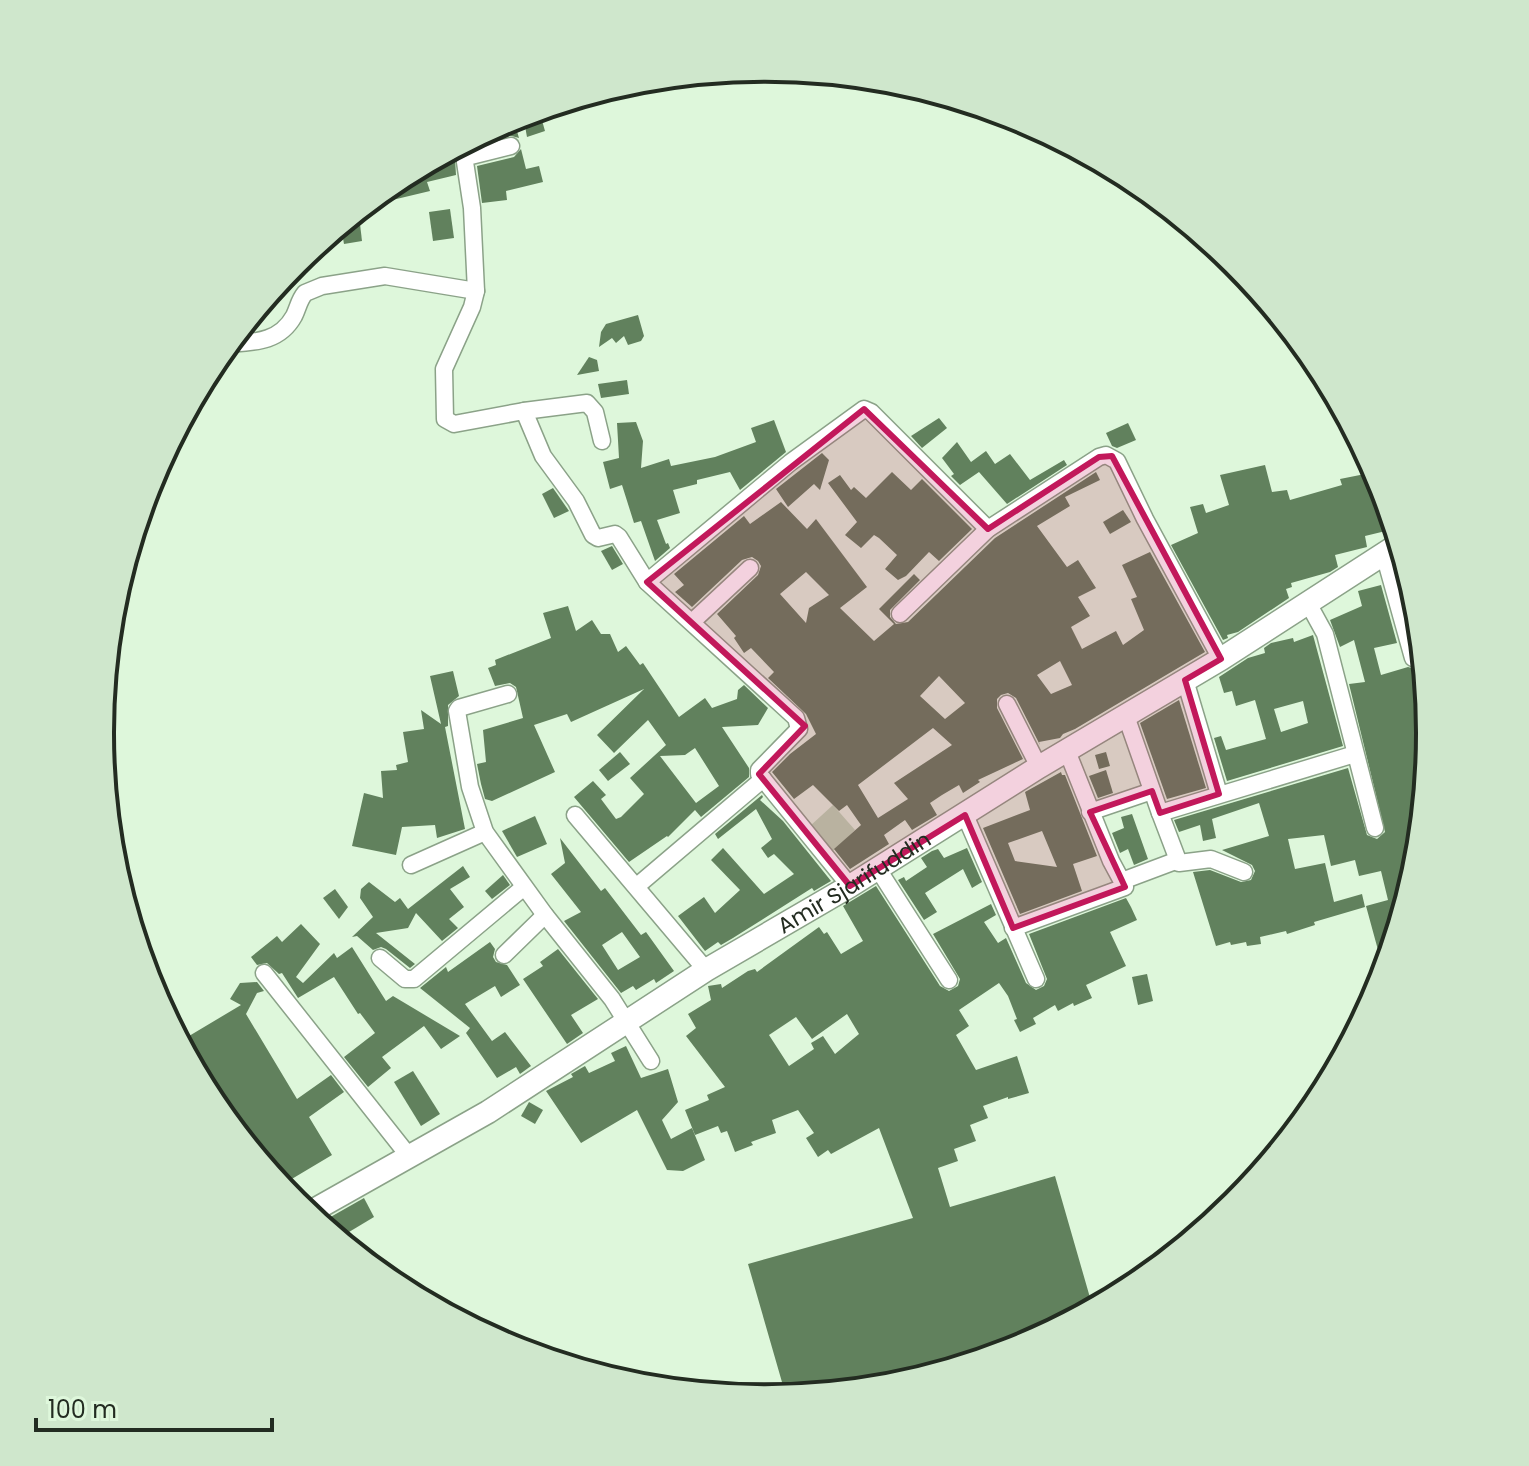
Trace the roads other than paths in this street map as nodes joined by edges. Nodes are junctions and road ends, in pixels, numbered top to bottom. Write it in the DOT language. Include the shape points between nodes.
graph roads {
  1 [pos="511,146"];
  2 [pos="476,291"];
  3 [pos="243,344"];
  4 [pos="524,411"];
  5 [pos="602,441"];
  6 [pos="988,529"];
  7 [pos="1389,550"];
  8 [pos="750,568"];
  9 [pos="647,582"];
  10 [pos="1400,594"];
  11 [pos="1308,603"];
  12 [pos="900,614"];
  13 [pos="1405,620"];
  14 [pos="692,622"];
  15 [pos="1221,659"];
  16 [pos="1185,680"];
  17 [pos="508,694"];
  18 [pos="1007,704"];
  19 [pos="1126,716"];
  20 [pos="1067,751"];
  21 [pos="1355,754"];
  22 [pos="1039,767"];
  23 [pos="763,779"];
  24 [pos="1152,791"];
  25 [pos="1219,794"];
  26 [pos="1090,812"];
  27 [pos="1160,813"];
  28 [pos="575,815"];
  29 [pos="965,815"];
  30 [pos="1375,828"];
  31 [pos="485,832"];
  32 [pos="1178,860"];
  33 [pos="411,865"];
  34 [pos="878,869"];
  35 [pos="1244,872"];
  36 [pos="1122,881"];
  37 [pos="637,886"];
  38 [pos="850,886"];
  39 [pos="524,887"];
  40 [pos="545,915"];
  41 [pos="1013,928"];
  42 [pos="504,955"];
  43 [pos="380,958"];
  44 [pos="706,970"];
  45 [pos="264,973"];
  46 [pos="1036,979"];
  47 [pos="949,980"];
  48 [pos="626,1022"];
  49 [pos="651,1061"];
  50 [pos="408,1155"];
  51 [pos="319,1207"];
  1 -- 2 [label="street" via="467,157 465,162"];
  2 -- 3 [label="street" via="385,276 322,286 305,293 293,317 266,340"];
  2 -- 4 [label="street" via="444,369 445,419 454,424"];
  4 -- 5 [label="street" via="587,403 595,412"];
  4 -- 9 [label="street" via="543,456 576,501 589,530 595,537 619,537"];
  6 -- 9 [label="street" via="864,409 791,462"];
  6 -- 12 [label="street"];
  6 -- 15 [label="street" via="1099,457 1112,456"];
  7 -- 11 [label="main road, Amir Sjarifuddin"];
  8 -- 14 [label="street"];
  9 -- 14 [label="street"];
  10 -- 13 [label="street"];
  11 -- 15 [label="main road, Amir Sjarifuddin"];
  11 -- 21 [label="street" via="1325,634"];
  14 -- 23 [label="street" via="799,722 799,729 759,770"];
  15 -- 16 [label="main road, Amir Sjarifuddin"];
  16 -- 19 [label="main road, Amir Sjarifuddin"];
  16 -- 25 [label="street"];
  17 -- 31 [label="street" via="457,711 470,787"];
  18 -- 22 [label="street"];
  19 -- 20 [label="main road, Amir Sjarifuddin"];
  19 -- 24 [label="street"];
  20 -- 22 [label="main road, Amir Sjarifuddin"];
  20 -- 26 [label="street"];
  21 -- 25 [label="street"];
  21 -- 30 [label="street"];
  22 -- 29 [label="main road, Amir Sjarifuddin"];
  23 -- 37 [label="street"];
  23 -- 38 [label="street"];
  24 -- 26 [label="street"];
  24 -- 27 [label="street"];
  25 -- 27 [label="street"];
  26 -- 36 [label="street"];
  27 -- 32 [label="street"];
  28 -- 37 [label="street"];
  29 -- 34 [label="main road, Amir Sjarifuddin"];
  29 -- 41 [label="street"];
  31 -- 33 [label="street"];
  31 -- 39 [label="street"];
  32 -- 35 [label="street" via="1211,859"];
  32 -- 36 [label="street"];
  34 -- 38 [label="main road, Amir Sjarifuddin"];
  34 -- 47 [label="street"];
  36 -- 41 [label="street" via="1125,887"];
  37 -- 44 [label="street"];
  38 -- 44 [label="main road, Amir Sjarifuddin"];
  39 -- 40 [label="street"];
  39 -- 43 [label="street" via="414,979 405,979"];
  40 -- 42 [label="street"];
  40 -- 48 [label="street"];
  41 -- 46 [label="street"];
  44 -- 48 [label="main road, Amir Sjarifuddin"];
  45 -- 50 [label="street"];
  48 -- 49 [label="street"];
  48 -- 50 [label="main road, Amir Sjarifuddin" via="488,1112"];
  50 -- 51 [label="main road, Amir Sjarifuddin"];
}
